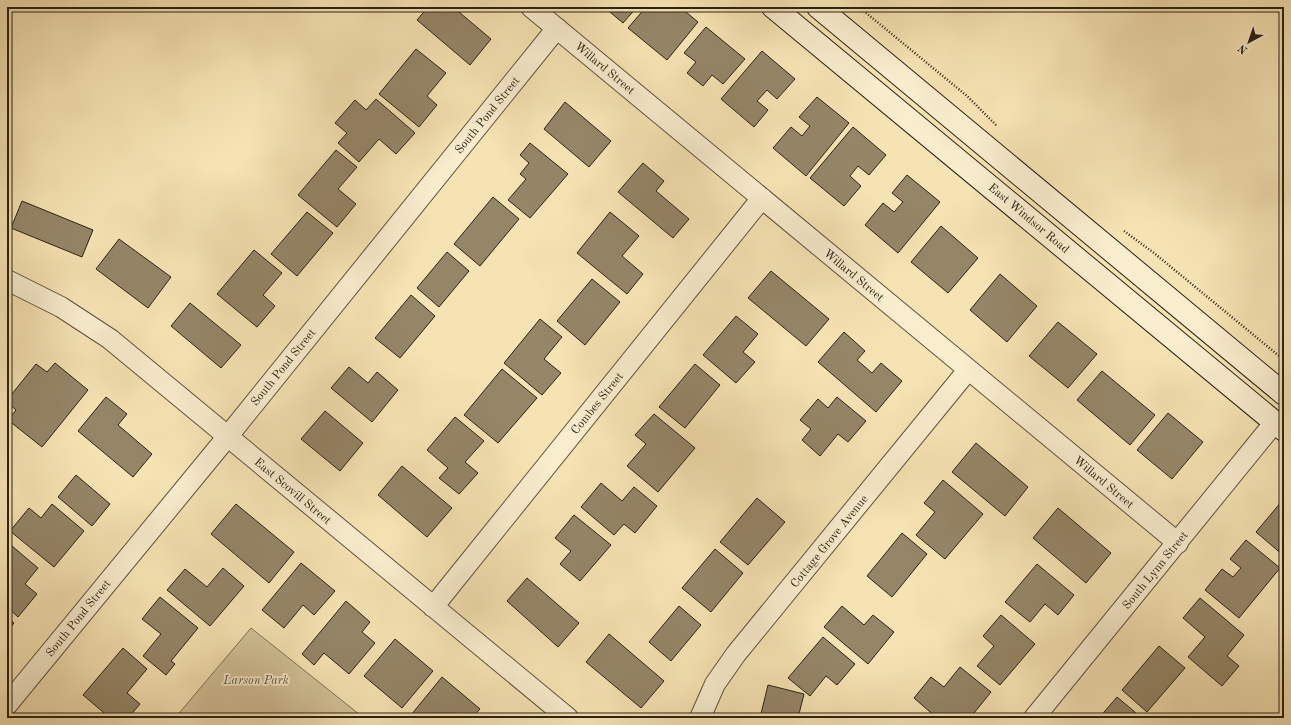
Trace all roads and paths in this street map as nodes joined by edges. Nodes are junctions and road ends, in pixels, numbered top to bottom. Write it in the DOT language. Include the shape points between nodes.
graph roads {
  1 [pos="531,7"];
  2 [pos="773,7"];
  3 [pos="818,7"];
  4 [pos="859,7"];
  5 [pos="557,28"];
  6 [pos="1000,129"];
  7 [pos="762,198"];
  8 [pos="1118,227"];
  9 [pos="7,280"];
  10 [pos="1284,360"];
  11 [pos="968,370"];
  12 [pos="1284,394"];
  13 [pos="1280,426"];
  14 [pos="228,436"];
  15 [pos="1178,543"];
  16 [pos="433,607"];
  17 [pos="7,704"];
  18 [pos="568,718"];
  19 [pos="700,718"];
  20 [pos="1034,718"];
  1 -- 5 [label="street, Willard Street"];
  2 -- 13 [label="main road, East Windsor Road"];
  3 -- 12 [label="main road"];
  4 -- 6 [label="path" via="967,96"];
  5 -- 7 [label="street, Willard Street"];
  5 -- 14 [label="street, South Pond Street"];
  7 -- 11 [label="street, Willard Street"];
  7 -- 16 [label="street, Combes Street"];
  8 -- 10 [label="path" via="1154,253"];
  9 -- 14 [label="street, East Scovill Street" via="61,307 110,338"];
  11 -- 15 [label="street, Willard Street"];
  11 -- 19 [label="street, Cottage Grove Avenue" via="736,654 716,684"];
  13 -- 15 [label="street, South Lynn Street"];
  14 -- 16 [label="street, East Scovill Street"];
  14 -- 17 [label="street, South Pond Street"];
  15 -- 20 [label="street, South Lynn Street"];
  16 -- 18 [label="street, East Scovill Street"];
}
